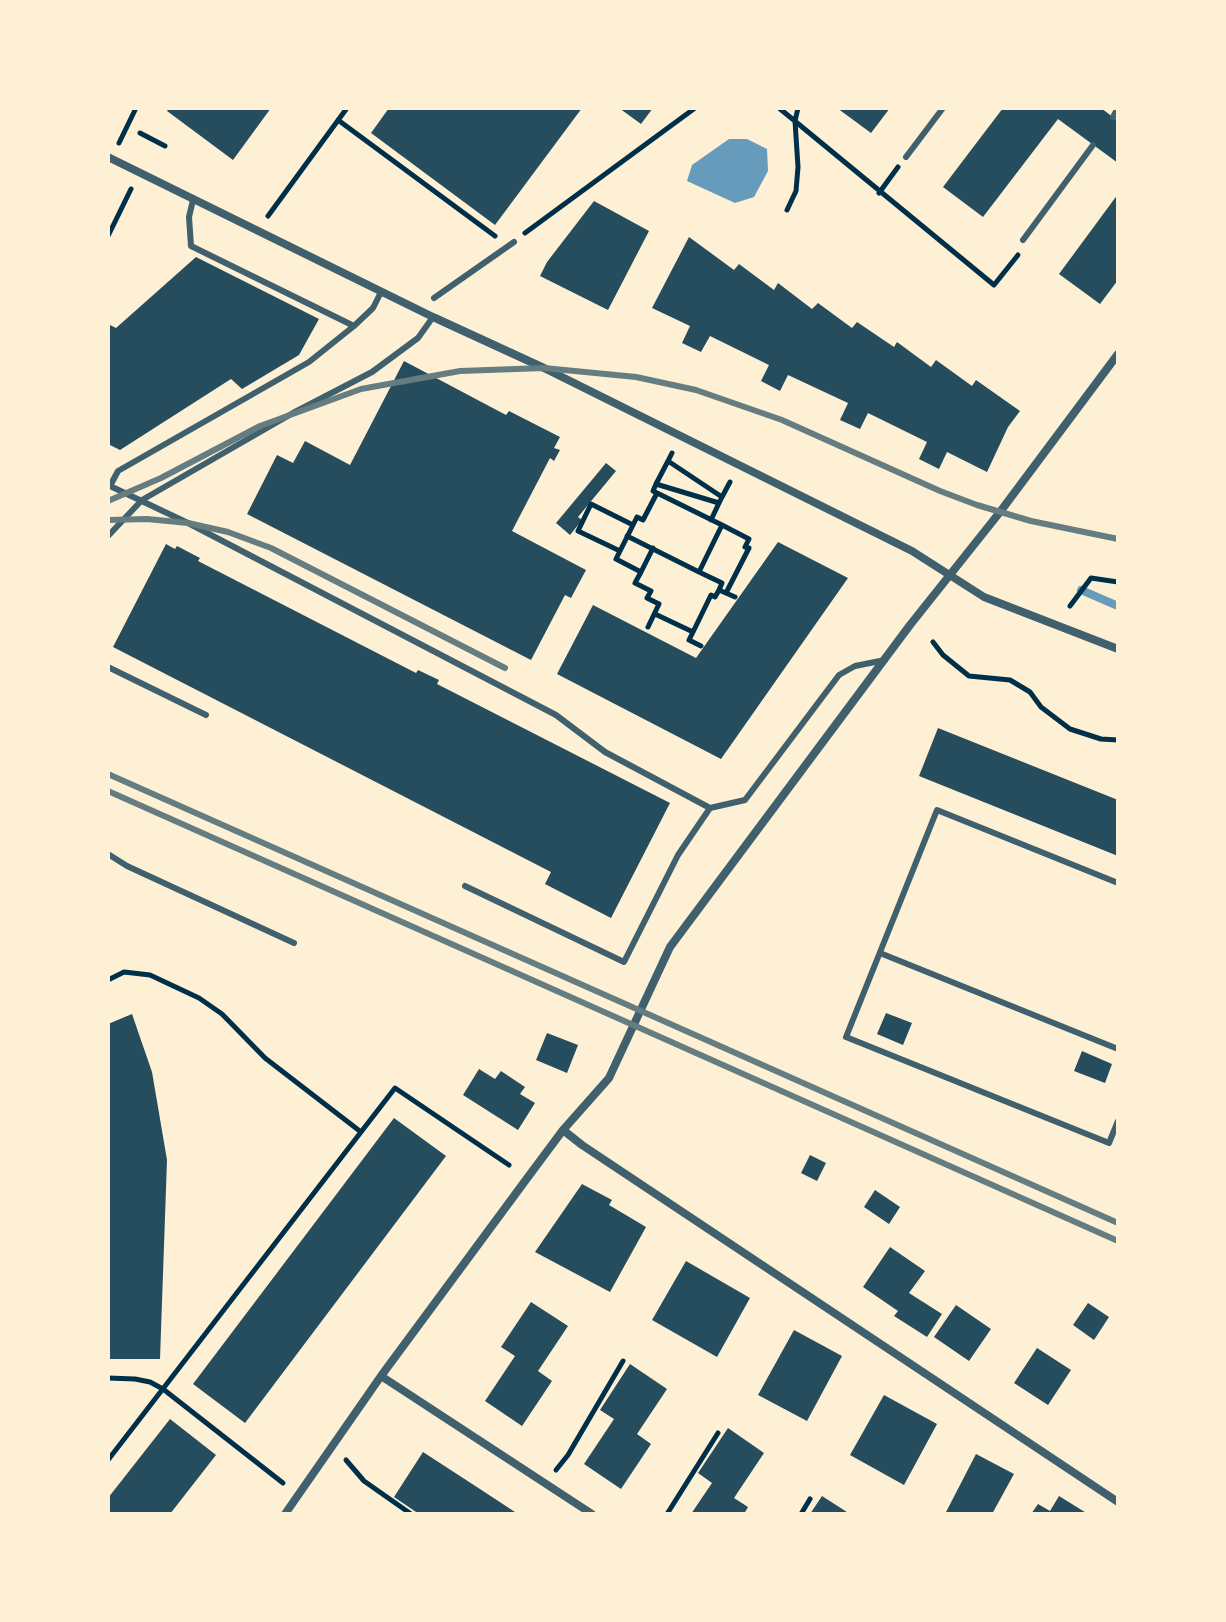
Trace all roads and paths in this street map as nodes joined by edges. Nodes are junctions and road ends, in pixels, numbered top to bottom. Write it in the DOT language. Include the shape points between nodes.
graph roads {
  1 [pos="136,108"];
  2 [pos="347,108"];
  3 [pos="695,108"];
  4 [pos="779,108"];
  5 [pos="798,108"];
  6 [pos="943,108"];
  7 [pos="1118,108"];
  8 [pos="1113,117"];
  9 [pos="338,120"];
  10 [pos="795,121"];
  11 [pos="140,133"];
  12 [pos="151,139"];
  13 [pos="119,144"];
  14 [pos="1093,145"];
  15 [pos="165,146"];
  16 [pos="147,147"];
  17 [pos="108,157"];
  18 [pos="906,157"];
  19 [pos="131,189"];
  20 [pos="879,193"];
  21 [pos="193,200"];
  22 [pos="787,210"];
  23 [pos="267,217"];
  24 [pos="108,236"];
  25 [pos="1023,240"];
  26 [pos="511,244"];
  27 [pos="1023,248"];
  28 [pos="381,292"];
  29 [pos="434,298"];
  30 [pos="433,317"];
  31 [pos="354,326"];
  32 [pos="1118,354"];
  33 [pos="672,453"];
  34 [pos="668,461"];
  35 [pos="730,482"];
  36 [pos="656,484"];
  37 [pos="109,486"];
  38 [pos="657,493"];
  39 [pos="142,500"];
  40 [pos="721,500"];
  41 [pos="711,520"];
  42 [pos="633,525"];
  43 [pos="722,525"];
  44 [pos="108,536"];
  45 [pos="627,536"];
  46 [pos="653,548"];
  47 [pos="620,551"];
  48 [pos="641,572"];
  49 [pos="699,572"];
  50 [pos="950,576"];
  51 [pos="1118,582"];
  52 [pos="719,590"];
  53 [pos="726,593"];
  54 [pos="735,597"];
  55 [pos="1070,606"];
  56 [pos="655,614"];
  57 [pos="648,627"];
  58 [pos="693,632"];
  59 [pos="933,642"];
  60 [pos="701,646"];
  61 [pos="1118,649"];
  62 [pos="885,660"];
  63 [pos="108,667"];
  64 [pos="206,715"];
  65 [pos="1118,740"];
  66 [pos="710,808"];
  67 [pos="108,854"];
  68 [pos="1118,883"];
  69 [pos="465,886"];
  70 [pos="294,943"];
  71 [pos="880,953"];
  72 [pos="108,980"];
  73 [pos="1118,1049"];
  74 [pos="1118,1121"];
  75 [pos="563,1130"];
  76 [pos="361,1132"];
  77 [pos="509,1165"];
  78 [pos="623,1361"];
  79 [pos="381,1376"];
  80 [pos="108,1378"];
  81 [pos="163,1389"];
  82 [pos="718,1433"];
  83 [pos="108,1460"];
  84 [pos="346,1460"];
  85 [pos="556,1470"];
  86 [pos="283,1483"];
  87 [pos="810,1499"];
  88 [pos="1118,1502"];
  89 [pos="285,1514"];
  90 [pos="411,1514"];
  91 [pos="592,1514"];
  92 [pos="667,1514"];
  93 [pos="801,1514"];
  1 -- 13 [label="path"];
  2 -- 9 [label="path"];
  3 -- 26 [label="path"];
  4 -- 10 [label="path"];
  5 -- 10 [label="path"];
  6 -- 18 [label="lane"];
  7 -- 8 [label="lane"];
  9 -- 23 [label="path"];
  9 -- 26 [label="path"];
  10 -- 20 [label="path"];
  10 -- 22 [label="path" via="796,191"];
  11 -- 12 [label="path"];
  12 -- 15 [label="path"];
  12 -- 16 [label="path"];
  14 -- 25 [label="lane"];
  17 -- 21 [label="street"];
  18 -- 20 [label="path"];
  19 -- 24 [label="path"];
  20 -- 27 [label="path" via="994,285"];
  21 -- 28 [label="street"];
  21 -- 31 [label="lane" via="191,246"];
  26 -- 29 [label="lane"];
  28 -- 30 [label="street"];
  28 -- 31 [label="lane"];
  30 -- 39 [label="lane" via="418,338 372,372"];
  30 -- 50 [label="street" via="912,551"];
  31 -- 37 [label="lane" via="309,362 118,471"];
  32 -- 50 [label="street"];
  33 -- 34 [label="path"];
  34 -- 36 [label="path"];
  34 -- 40 [label="path"];
  35 -- 40 [label="path"];
  36 -- 38 [label="path"];
  36 -- 40 [label="path"];
  37 -- 39 [label="lane"];
  38 -- 41 [label="path"];
  38 -- 42 [label="path" via="643,520 637,517"];
  39 -- 44 [label="lane"];
  39 -- 66 [label="lane" via="556,715 605,752"];
  40 -- 41 [label="path"];
  41 -- 43 [label="path"];
  42 -- 45 [label="path"];
  42 -- 47 [label="path" via="591,504 578,531"];
  43 -- 49 [label="path"];
  43 -- 53 [label="path" via="749,539"];
  45 -- 46 [label="path"];
  45 -- 47 [label="path"];
  46 -- 48 [label="path"];
  46 -- 49 [label="path"];
  47 -- 48 [label="path" via="616,559"];
  48 -- 56 [label="path" via="635,583 651,591 647,598 659,604"];
  49 -- 52 [label="path" via="722,583"];
  50 -- 61 [label="street" via="984,597"];
  50 -- 62 [label="street"];
  51 -- 55 [label="path" via="1091,578"];
  52 -- 53 [label="path"];
  52 -- 58 [label="path" via="711,595"];
  53 -- 54 [label="path"];
  56 -- 57 [label="path"];
  56 -- 58 [label="path"];
  58 -- 60 [label="path" via="689,640"];
  59 -- 65 [label="path" via="969,676 1010,680 1070,729"];
  62 -- 66 [label="lane" via="839,675 745,800"];
  62 -- 75 [label="street" via="670,947 609,1078"];
  63 -- 64 [label="lane"];
  66 -- 69 [label="lane" via="678,855 624,962"];
  67 -- 70 [label="lane"];
  68 -- 71 [label="lane" via="937,810"];
  71 -- 73 [label="lane"];
  71 -- 74 [label="lane" via="846,1037 1109,1143"];
  72 -- 76 [label="path" via="124,972 150,975 199,998 265,1058"];
  75 -- 79 [label="street"];
  75 -- 88 [label="street"];
  76 -- 77 [label="path" via="395,1088"];
  76 -- 81 [label="path"];
  78 -- 85 [label="path"];
  79 -- 89 [label="street"];
  79 -- 91 [label="street"];
  80 -- 81 [label="path" via="135,1379"];
  81 -- 83 [label="path"];
  81 -- 86 [label="path"];
  82 -- 92 [label="path"];
  84 -- 90 [label="path" via="364,1481"];
  87 -- 93 [label="path"];
}
